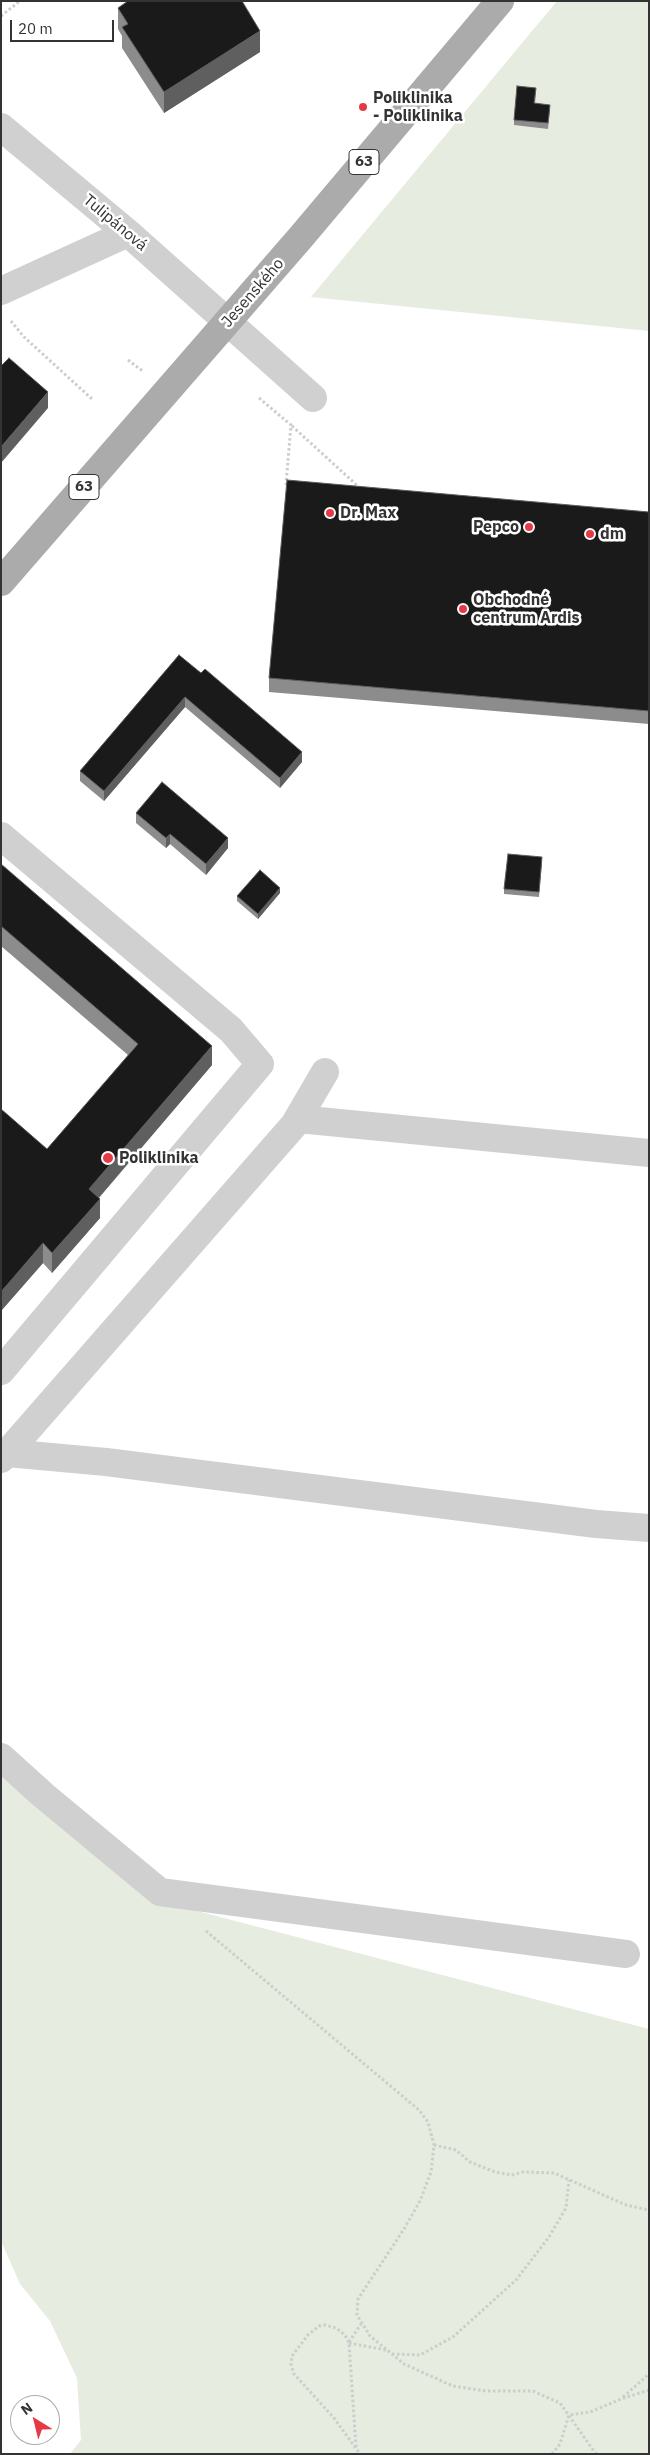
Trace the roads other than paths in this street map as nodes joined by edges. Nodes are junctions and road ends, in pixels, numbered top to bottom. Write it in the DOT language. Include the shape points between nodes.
graph roads {
  1 [pos="500,1"];
  2 [pos="1,127"];
  3 [pos="128,233"];
  4 [pos="4,304"];
  5 [pos="227,322"];
  6 [pos="313,398"];
  7 [pos="1,582"];
  8 [pos="1,836"];
  9 [pos="325,1072"];
  10 [pos="298,1119"];
  11 [pos="649,1153"];
  12 [pos="1,1371"];
  13 [pos="4,1456"];
  14 [pos="649,1528"];
  15 [pos="1,1757"];
  16 [pos="626,1954"];
  1 -- 5 [label="main road, Jesenského / 63"];
  2 -- 3 [label="street, Tulipánová"];
  3 -- 4 [label="street"];
  3 -- 5 [label="street, Tulipánová"];
  5 -- 6 [label="street, Tulipánová"];
  5 -- 7 [label="main road, Jesenského / 63"];
  8 -- 12 [label="street" via="231,1030 260,1064"];
  9 -- 10 [label="street"];
  10 -- 11 [label="street"];
  10 -- 13 [label="street"];
  13 -- 14 [label="street" via="174,1470"];
  15 -- 16 [label="street" via="43,1796 160,1892"];
}
